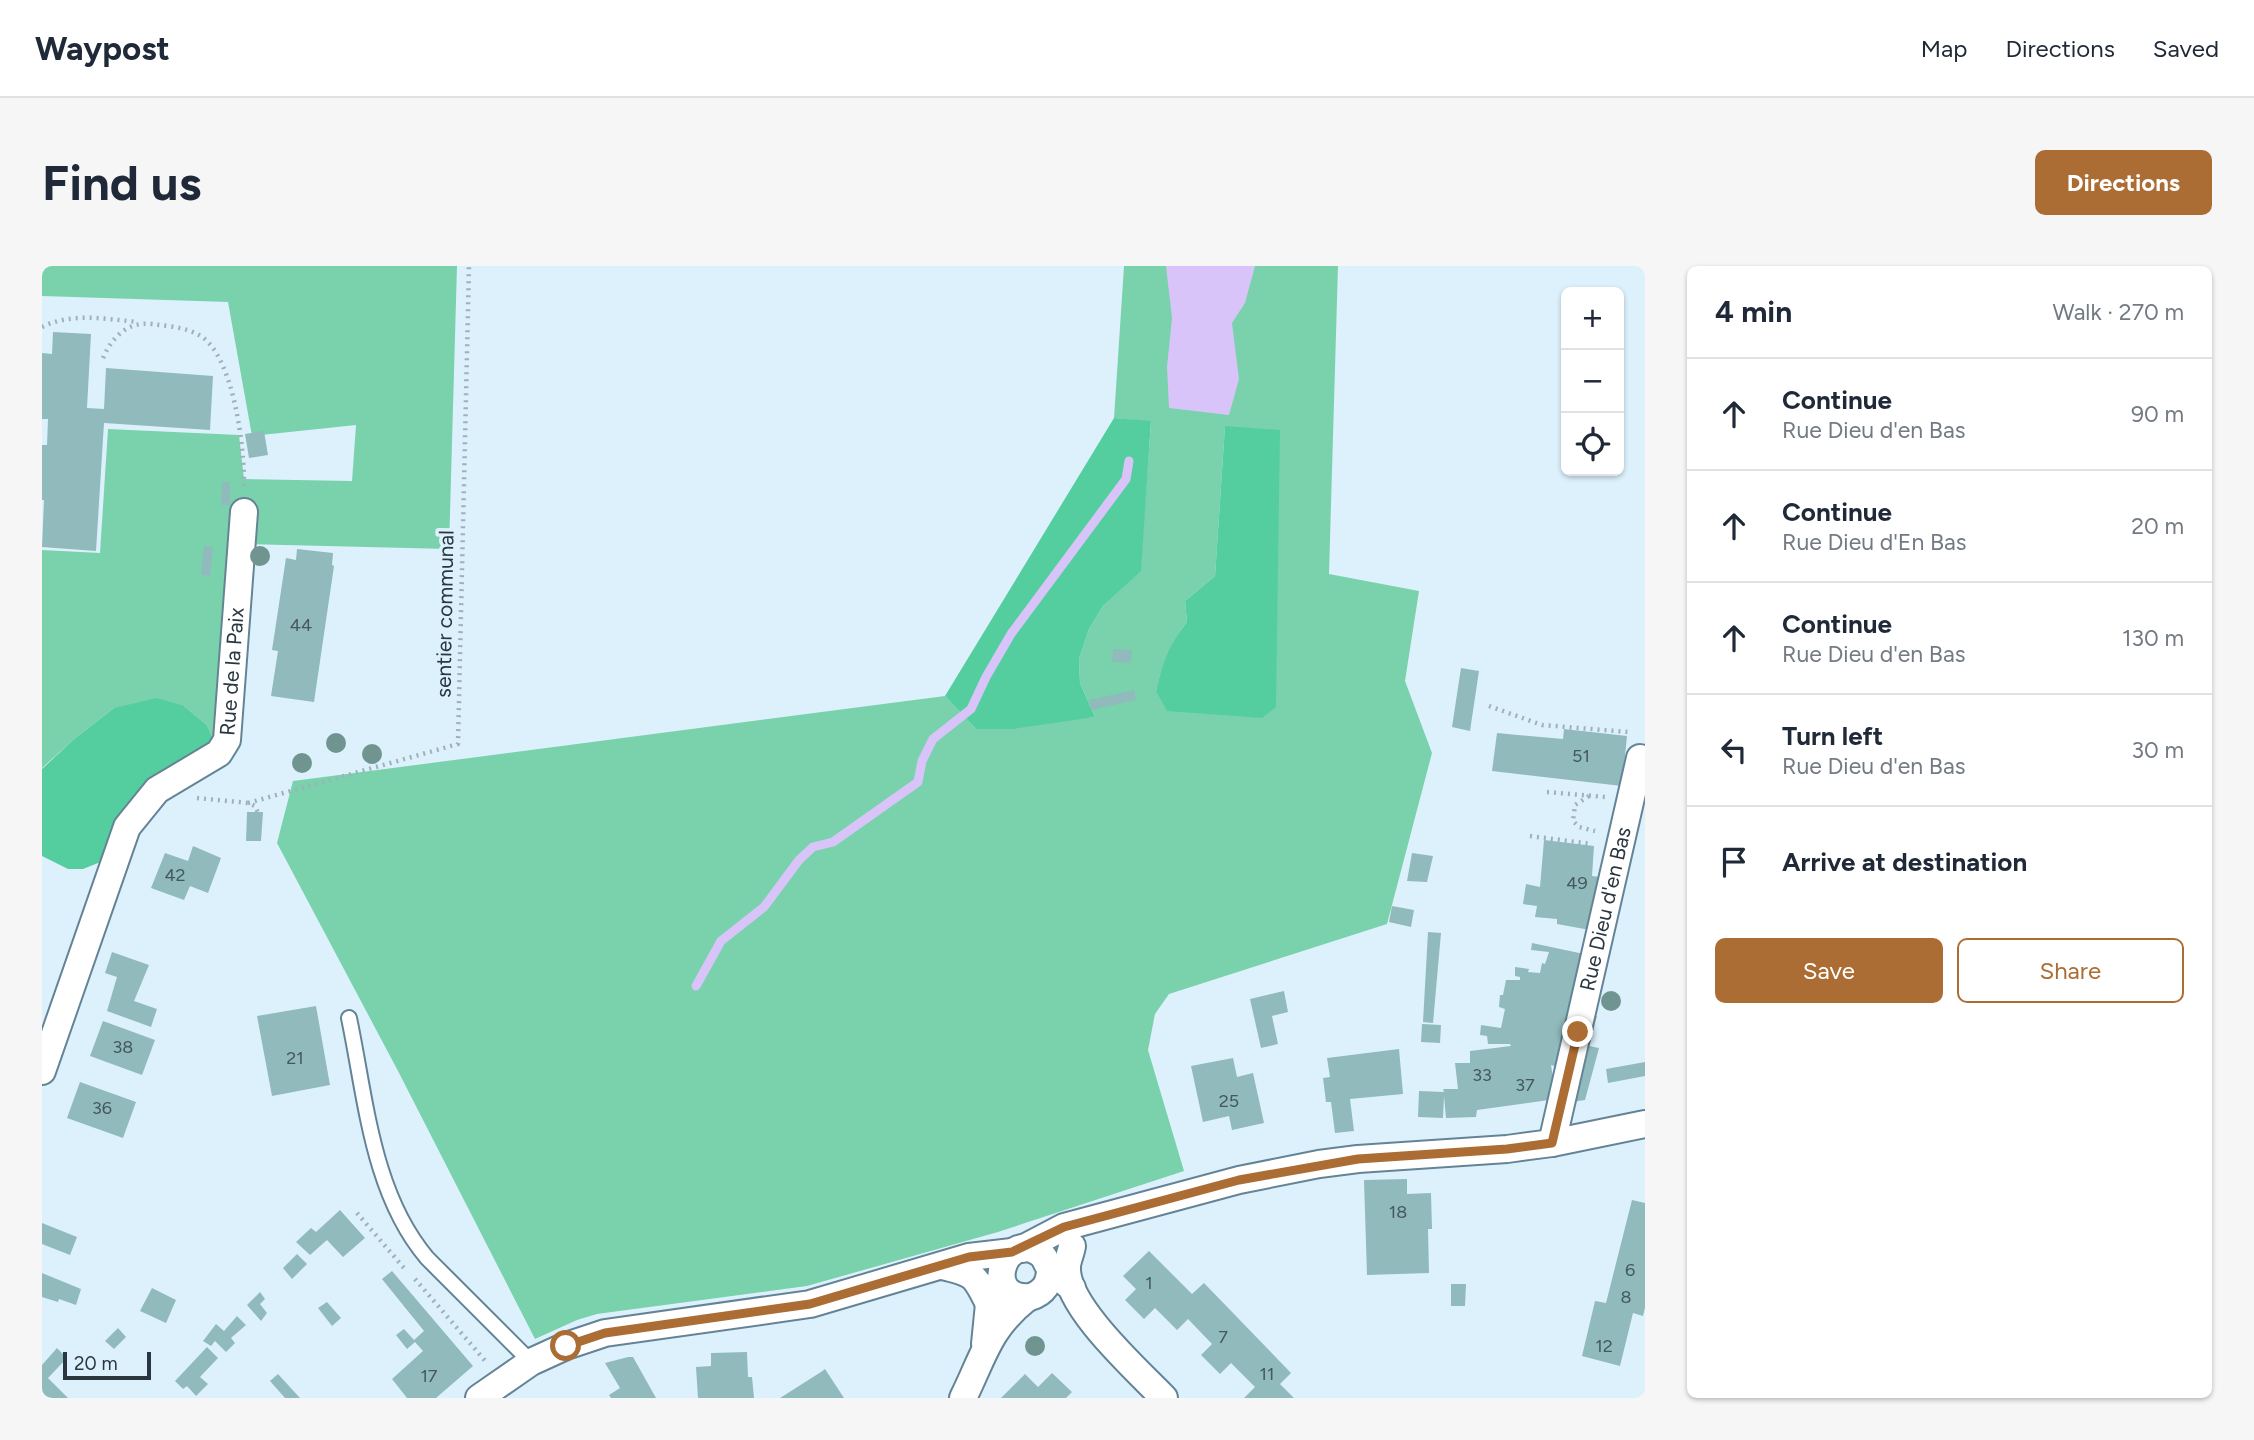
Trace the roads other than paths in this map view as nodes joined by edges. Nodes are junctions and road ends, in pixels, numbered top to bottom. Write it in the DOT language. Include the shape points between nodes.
graph roads {
  1 [pos="244,512"];
  2 [pos="1640,758"];
  3 [pos="349,1018"];
  4 [pos="42,1071"];
  5 [pos="1645,1124"];
  6 [pos="1552,1143"];
  7 [pos="1101,1218"];
  8 [pos="1072,1246"];
  9 [pos="1017,1251"];
  10 [pos="942,1266"];
  11 [pos="1049,1267"];
  12 [pos="1001,1279"];
  13 [pos="1072,1288"];
  14 [pos="1031,1297"];
  15 [pos="989,1304"];
  16 [pos="1087,1317"];
  17 [pos="985,1347"];
  18 [pos="531,1362"];
  19 [pos="479,1398"];
  20 [pos="963,1398"];
  21 [pos="1164,1398"];
  1 -- 4 [label="street, Rue de la Paix" via="227,740 219,753 157,790 127,827"];
  2 -- 6 [label="street, Rue Dieu d'en Bas"];
  3 -- 18 [label="lane" via="376,1150 403,1223 427,1258"];
  5 -- 6 [label="street"];
  6 -- 7 [label="street" via="1319,1164 1239,1180"];
  7 -- 8 [label="street"];
  7 -- 9 [label="street" via="1064,1227"];
  8 -- 11 [label="street"];
  8 -- 13 [label="street" via="1066,1269"];
  9 -- 10 [label="street" via="969,1257"];
  9 -- 11 [label="street" via="1038,1252"];
  9 -- 12 [label="street" via="1003,1264"];
  10 -- 15 [label="street" via="967,1271"];
  10 -- 18 [label="street" via="810,1304 605,1333"];
  11 -- 13 [label="street"];
  11 -- 14 [label="street" via="1045,1289"];
  12 -- 14 [label="street" via="1014,1295"];
  12 -- 15 [label="street"];
  13 -- 16 [label="street"];
  14 -- 16 [label="street"];
  14 -- 17 [label="street" via="999,1324"];
  15 -- 17 [label="street"];
  16 -- 21 [label="street"];
  17 -- 20 [label="street"];
  18 -- 19 [label="street"];
}
